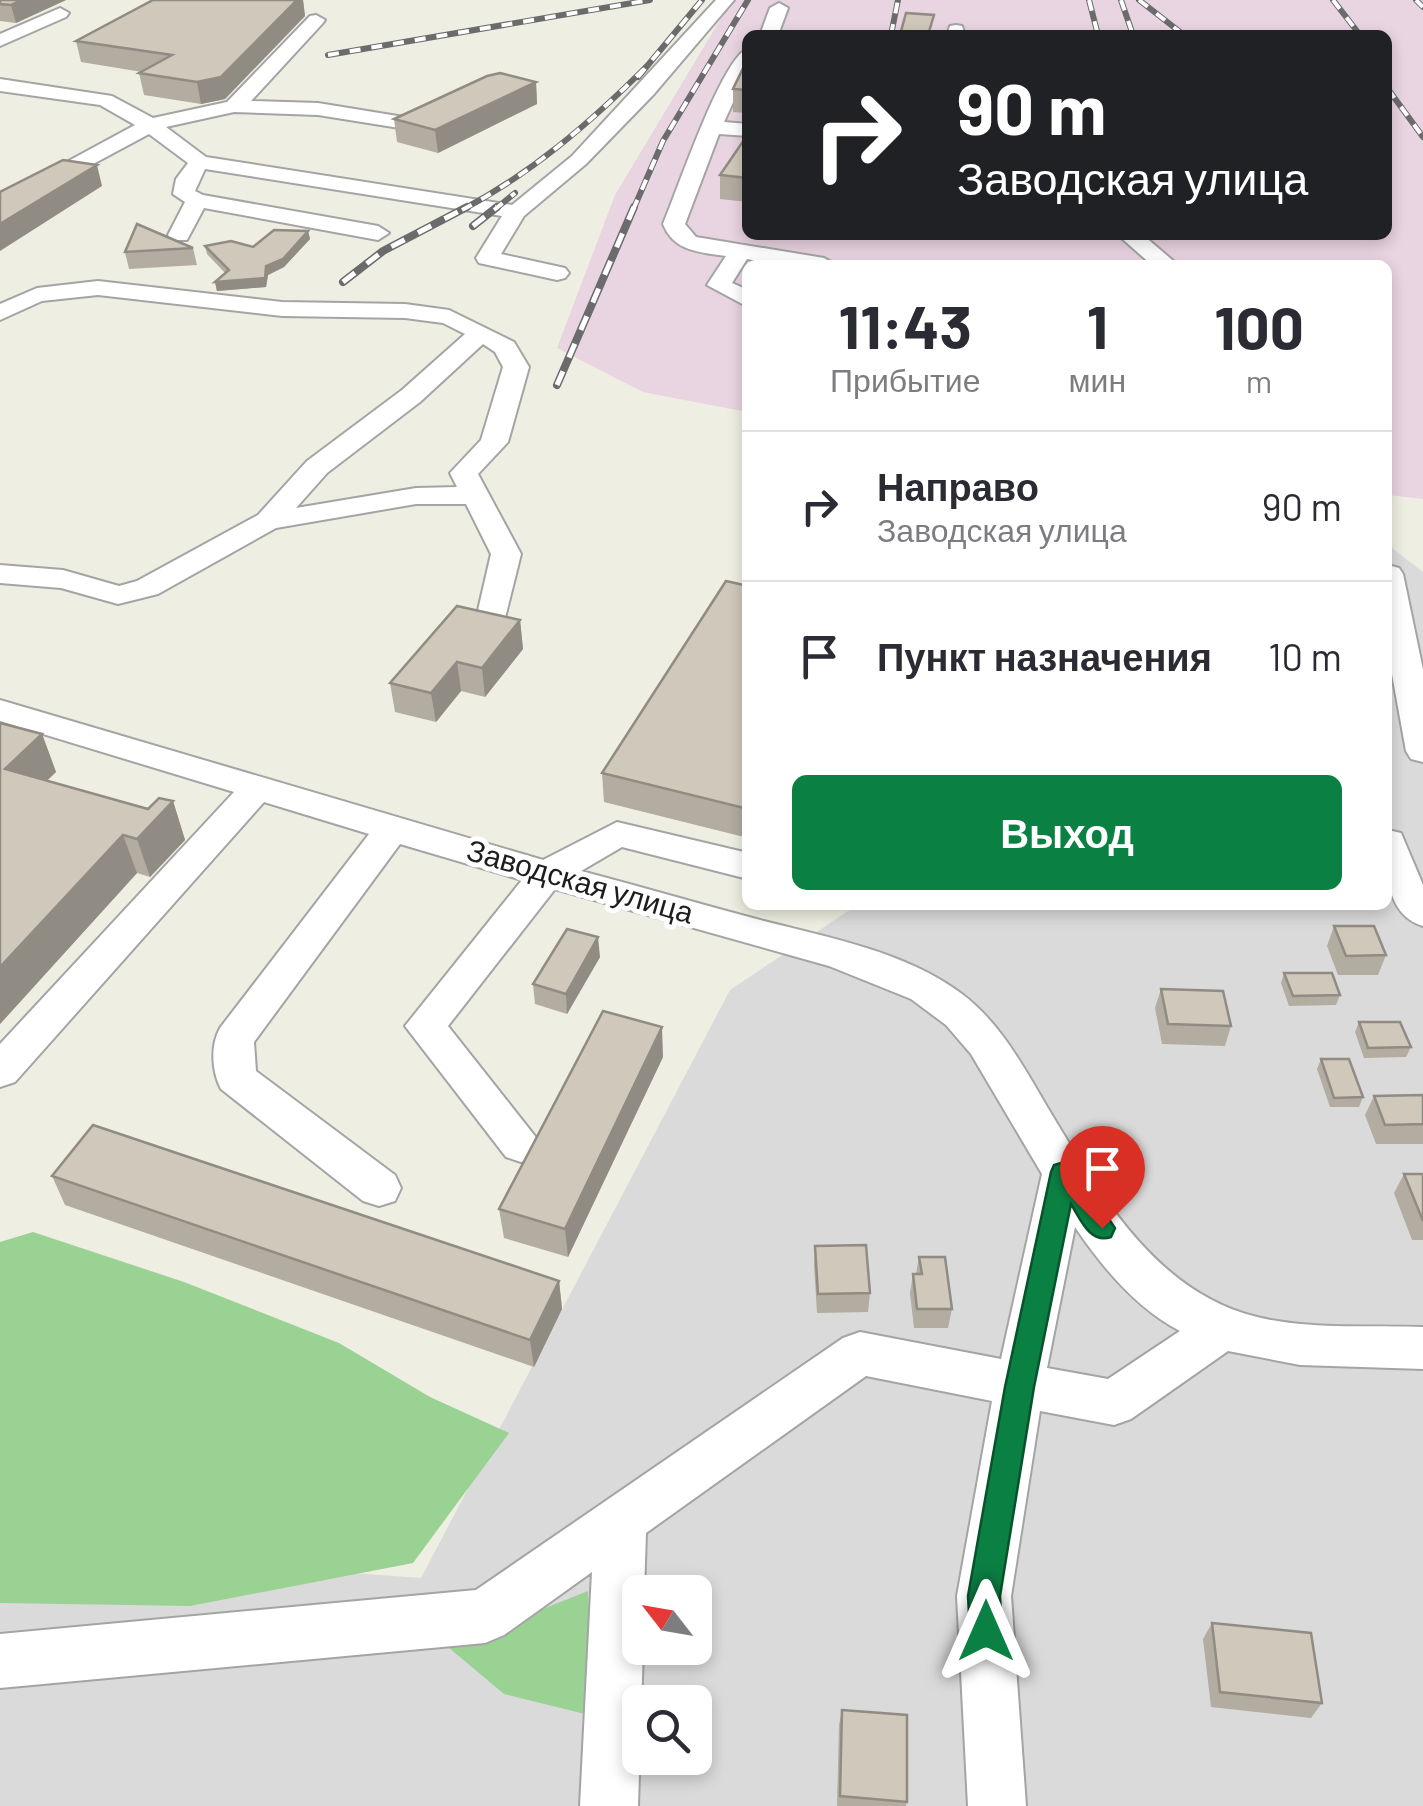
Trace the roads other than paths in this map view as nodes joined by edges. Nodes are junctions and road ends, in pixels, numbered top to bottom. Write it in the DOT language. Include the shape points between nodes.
graph roads {
  1 [pos="725,0"];
  2 [pos="779,8"];
  3 [pos="60,13"];
  4 [pos="316,20"];
  5 [pos="770,30"];
  6 [pos="0,42"];
  7 [pos="742,65"];
  8 [pos="0,85"];
  9 [pos="130,86"];
  10 [pos="468,99"];
  11 [pos="105,100"];
  12 [pos="234,106"];
  13 [pos="150,125"];
  14 [pos="711,127"];
  15 [pos="742,130"];
  16 [pos="200,162"];
  17 [pos="197,200"];
  18 [pos="0,207"];
  19 [pos="516,212"];
  20 [pos="378,233"];
  21 [pos="178,234"];
  22 [pos="1136,240"];
  23 [pos="741,252"];
  24 [pos="792,260"];
  25 [pos="1160,260"];
  26 [pos="557,273"];
  27 [pos="742,297"];
  28 [pos="0,313"];
  29 [pos="481,333"];
  30 [pos="478,496"];
  31 [pos="268,522"];
  32 [pos="0,574"];
  33 [pos="1392,594"];
  34 [pos="492,619"];
  35 [pos="4,716"];
  36 [pos="1423,752"];
  37 [pos="258,787"];
  38 [pos="393,828"];
  39 [pos="1392,854"];
  40 [pos="742,865"];
  41 [pos="547,874"];
  42 [pos="1423,913"];
  43 [pos="0,1071"];
  44 [pos="520,1146"];
  45 [pos="1064,1172"];
  46 [pos="379,1188"];
  47 [pos="1223,1328"];
  48 [pos="1423,1348"];
  49 [pos="1019,1387"];
  50 [pos="621,1517"];
  51 [pos="0,1661"];
  52 [pos="608,1806"];
  53 [pos="997,1806"];
  1 -- 19 [label="street" via="578,160"];
  2 -- 5 [label="street"];
  3 -- 6 [label="street"];
  4 -- 12 [label="street"];
  7 -- 14 [label="street"];
  8 -- 11 [label="street"];
  9 -- 11 [label="street"];
  10 -- 12 [label="street" via="412,124 318,109"];
  11 -- 13 [label="street"];
  12 -- 13 [label="street"];
  13 -- 16 [label="street"];
  13 -- 18 [label="street"];
  14 -- 15 [label="street"];
  14 -- 23 [label="street" via="674,224 689,243"];
  16 -- 17 [label="street" via="184,194"];
  16 -- 19 [label="street"];
  17 -- 20 [label="street"];
  17 -- 21 [label="street"];
  19 -- 26 [label="street" via="487,258"];
  22 -- 25 [label="street"];
  23 -- 24 [label="street"];
  23 -- 27 [label="street" via="719,285"];
  28 -- 29 [label="street" via="37,294 98,288 282,309 405,311 448,317"];
  29 -- 30 [label="street" via="504,347 516,367 494,442 464,473"];
  29 -- 31 [label="street" via="318,467"];
  30 -- 31 [label="street" via="416,496"];
  30 -- 34 [label="street" via="506,554"];
  31 -- 32 [label="street" via="147,588 118,595 62,579"];
  33 -- 36 [label="street"];
  35 -- 37 [label="street, Заводская улица"];
  37 -- 38 [label="street, Заводская улица"];
  37 -- 43 [label="street"];
  38 -- 41 [label="street, Заводская улица"];
  38 -- 46 [label="street" via="234,1040 236,1078"];
  39 -- 42 [label="street"];
  40 -- 41 [label="street" via="616,834"];
  41 -- 44 [label="street" via="424,1026"];
  41 -- 45 [label="street, Заводская улица" via="833,954 899,976 945,1002 982,1035"];
  45 -- 47 [label="street, Заводская улица" via="1121,1256 1149,1284"];
  45 -- 49 [label="street"];
  47 -- 48 [label="street, Заводская улица" via="1298,1344"];
  47 -- 49 [label="street" via="1114,1403"];
  49 -- 50 [label="street" via="860,1352"];
  49 -- 53 [label="street" via="984,1596"];
  50 -- 51 [label="street" via="486,1616"];
  50 -- 52 [label="street"];
}
